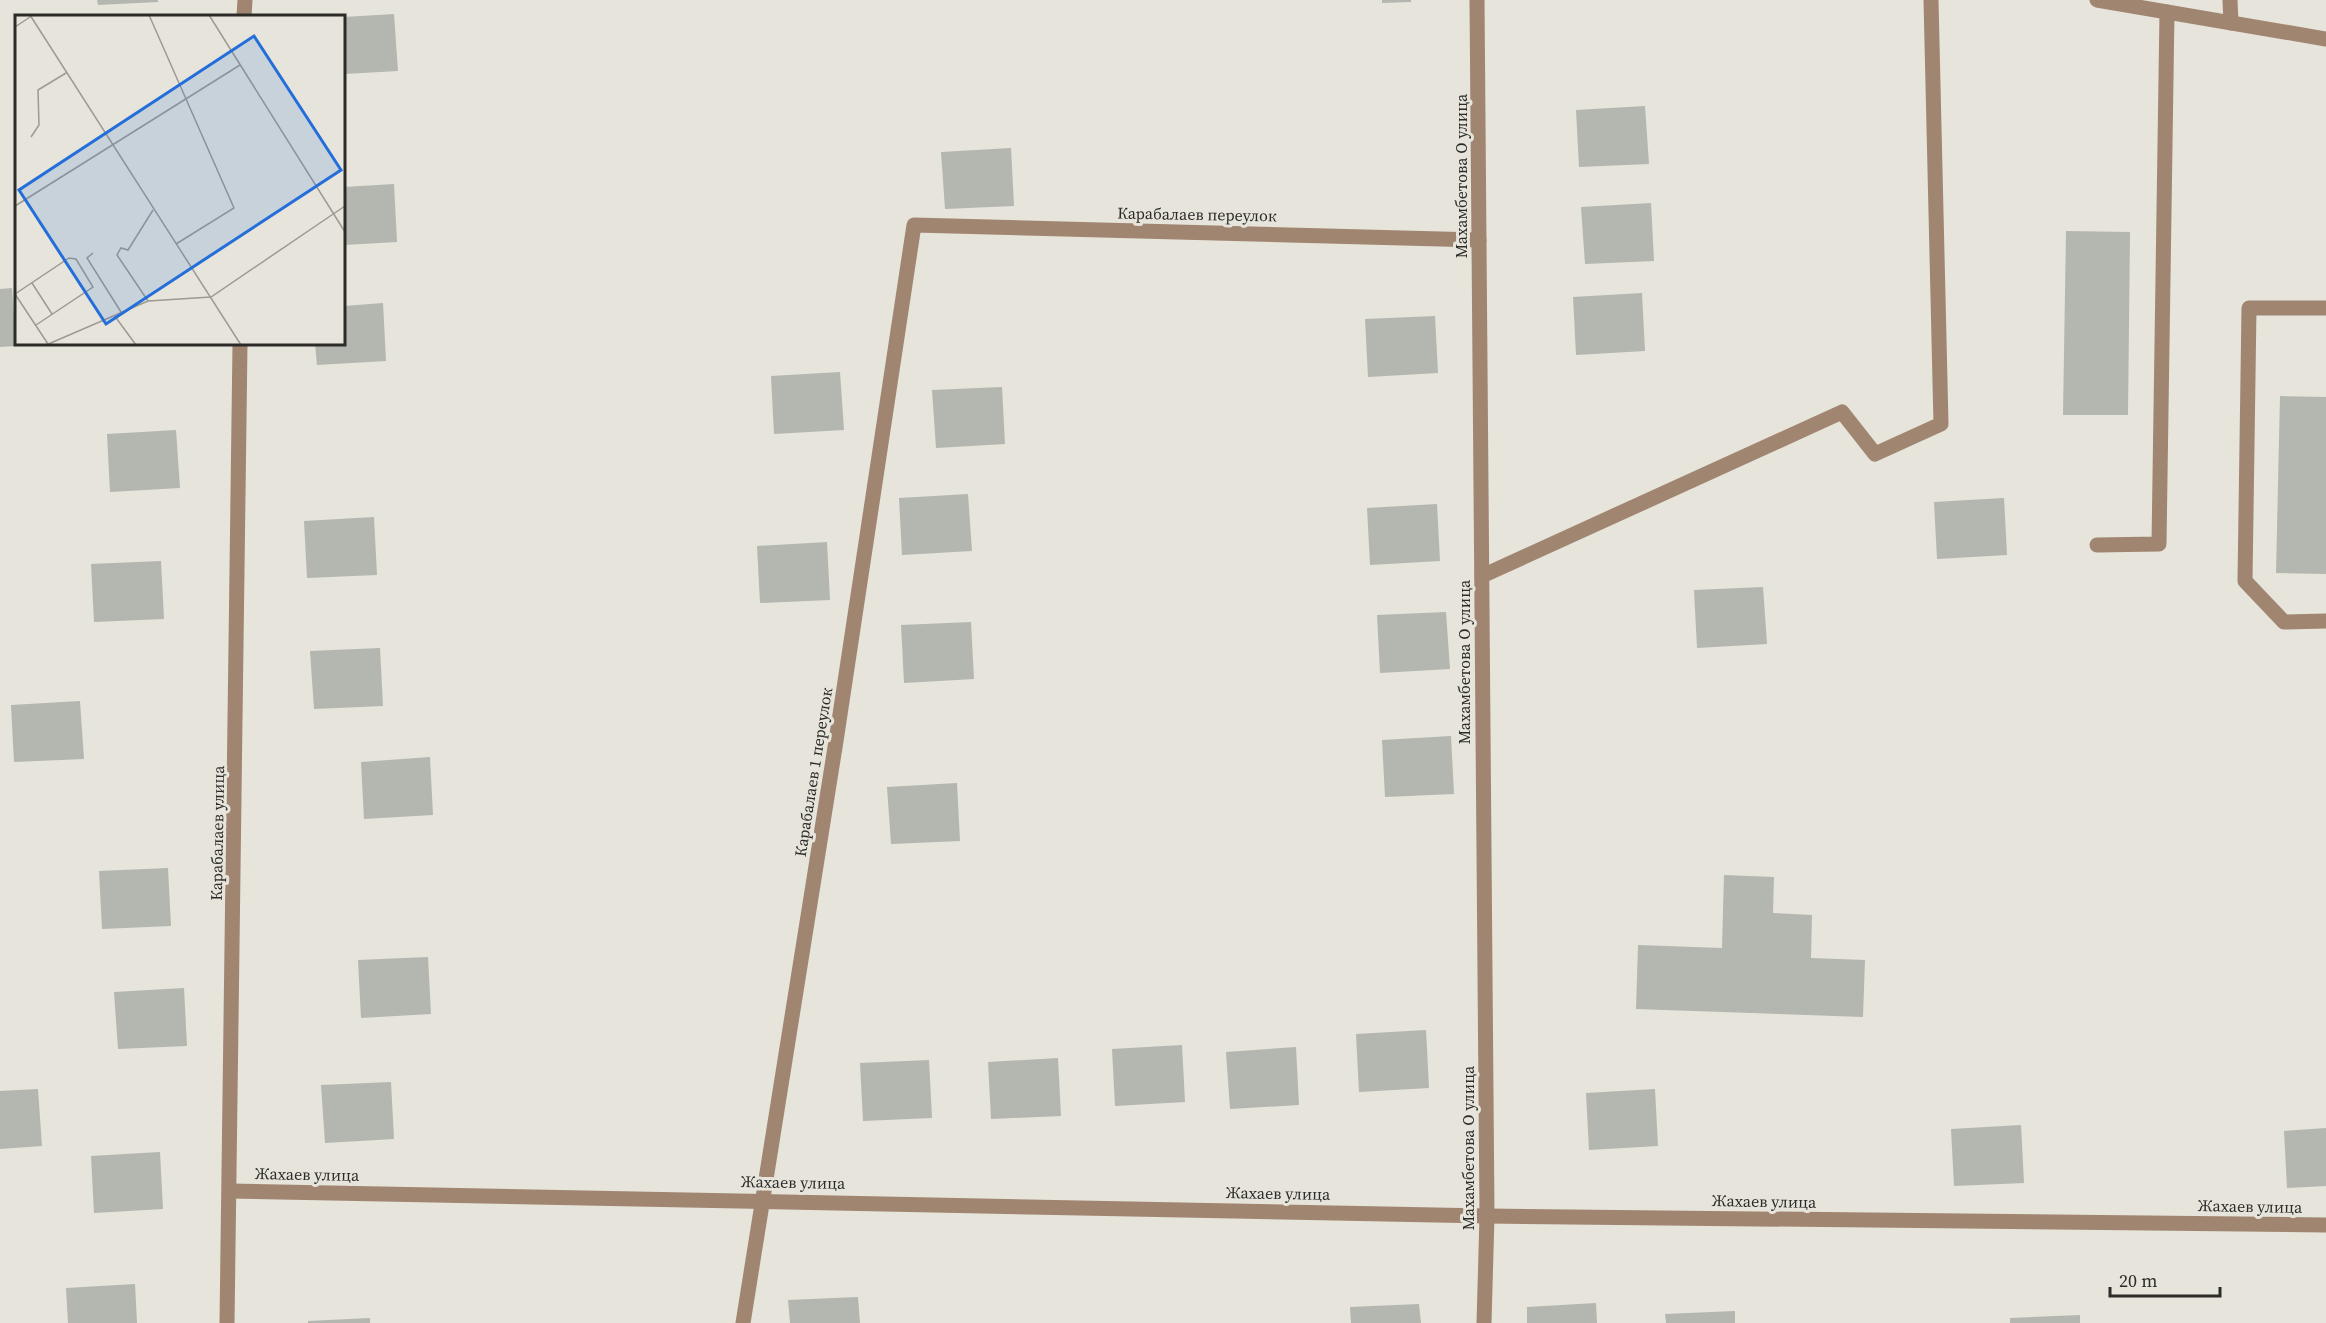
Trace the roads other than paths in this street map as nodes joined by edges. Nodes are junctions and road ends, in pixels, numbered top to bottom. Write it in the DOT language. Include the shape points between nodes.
graph roads {
  1 [pos="1477,0"];
  2 [pos="1931,0"];
  3 [pos="2097,0"];
  4 [pos="2230,0"];
  5 [pos="2167,12"];
  6 [pos="2231,23"];
  7 [pos="2326,39"];
  8 [pos="914,225"];
  9 [pos="1479,240"];
  10 [pos="2326,308"];
  11 [pos="240,345"];
  12 [pos="2097,545"];
  13 [pos="1482,576"];
  14 [pos="2326,621"];
  15 [pos="230,1191"];
  16 [pos="763,1200"];
  17 [pos="1487,1216"];
  18 [pos="2326,1225"];
  19 [pos="227,1323"];
  20 [pos="743,1323"];
  21 [pos="1484,1323"];
  1 -- 9 [label="street, Махамбетова О улица"];
  2 -- 13 [label="street" via="1941,424 1875,453 1842,412"];
  3 -- 5 [label="street"];
  4 -- 6 [label="street"];
  5 -- 6 [label="street"];
  5 -- 12 [label="street" via="2159,544"];
  6 -- 7 [label="street"];
  8 -- 9 [label="street, Карабалаев переулок"];
  8 -- 16 [label="street, Карабалаев 1 переулок"];
  9 -- 13 [label="street, Махамбетова О улица"];
  10 -- 14 [label="street" via="2249,308 2245,581 2284,622"];
  11 -- 15 [label="street, Карабалаев улица"];
  13 -- 17 [label="street, Махамбетова О улица"];
  15 -- 16 [label="street, Жахаев улица"];
  15 -- 19 [label="street, Карабалаев улица"];
  16 -- 17 [label="street, Жахаев улица"];
  16 -- 20 [label="street, Карабалаев 1 переулок"];
  17 -- 18 [label="street, Жахаев улица"];
  17 -- 21 [label="street, Махамбетова О улица"];
}
